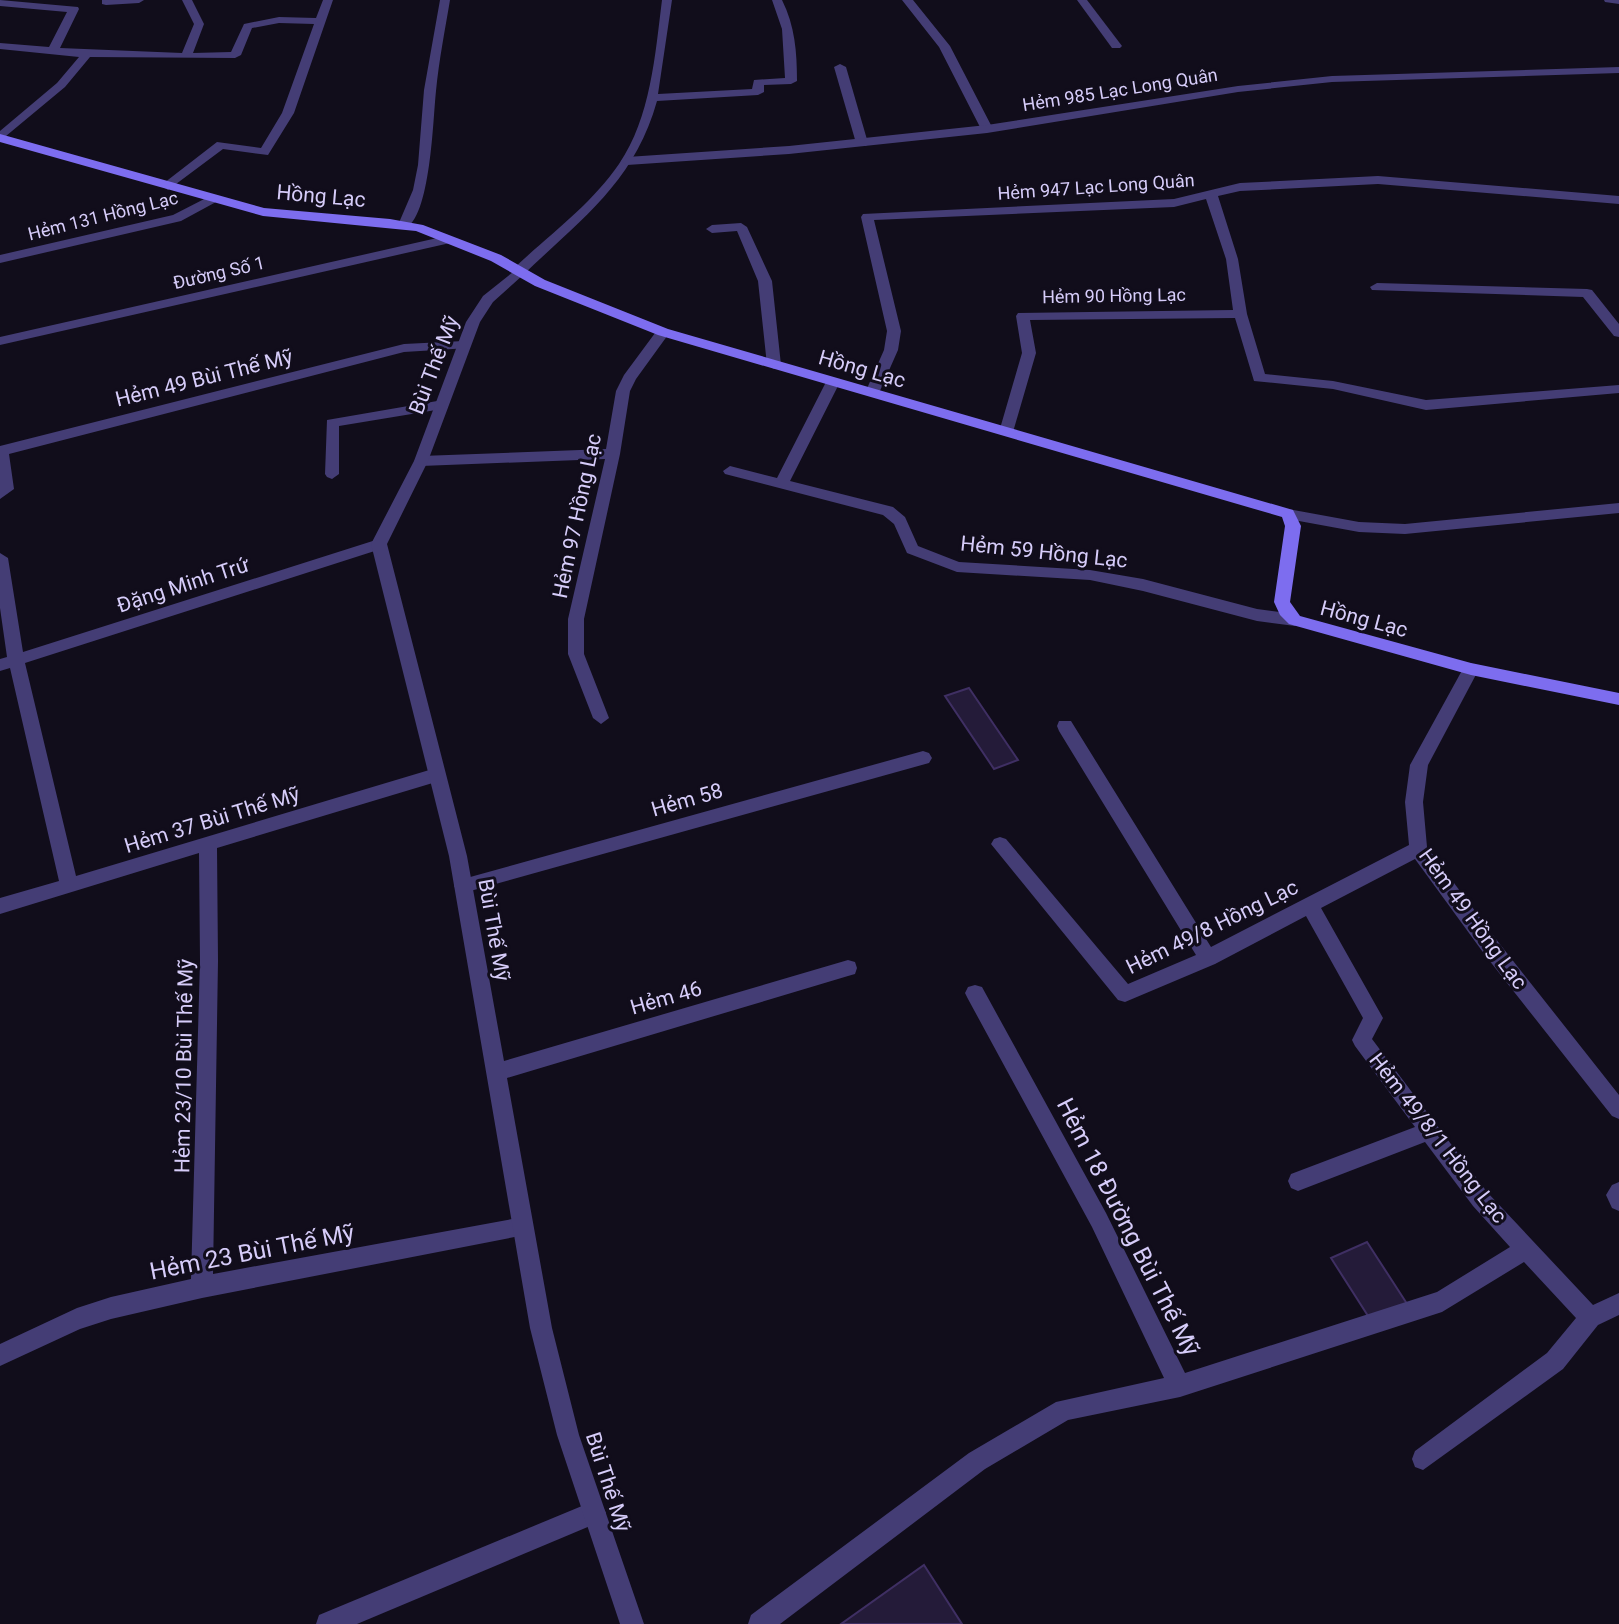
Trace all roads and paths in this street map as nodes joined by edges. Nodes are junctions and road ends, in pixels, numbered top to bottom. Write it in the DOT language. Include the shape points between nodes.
graph roads {
  1 [pos="139,0"];
  2 [pos="187,0"];
  3 [pos="328,0"];
  4 [pos="445,0"];
  5 [pos="667,0"];
  6 [pos="777,0"];
  7 [pos="906,0"];
  8 [pos="1082,0"];
  9 [pos="1608,0"];
  10 [pos="1619,1"];
  11 [pos="106,2"];
  12 [pos="0,3"];
  13 [pos="322,21"];
  14 [pos="0,46"];
  15 [pos="1116,46"];
  16 [pos="53,51"];
  17 [pos="87,54"];
  18 [pos="186,56"];
  19 [pos="840,67"];
  20 [pos="1619,70"];
  21 [pos="653,98"];
  22 [pos="987,129"];
  23 [pos="0,137"];
  24 [pos="862,143"];
  25 [pos="627,161"];
  26 [pos="168,186"];
  27 [pos="1212,195"];
  28 [pos="212,199"];
  29 [pos="1619,200"];
  30 [pos="404,225"];
  31 [pos="712,229"];
  32 [pos="446,240"];
  33 [pos="0,259"];
  34 [pos="518,272"];
  35 [pos="1377,287"];
  36 [pos="1240,314"];
  37 [pos="663,332"];
  38 [pos="1619,333"];
  39 [pos="0,341"];
  40 [pos="464,345"];
  41 [pos="774,365"];
  42 [pos="833,382"];
  43 [pos="1619,389"];
  44 [pos="872,394"];
  45 [pos="443,405"];
  46 [pos="1006,432"];
  47 [pos="613,454"];
  48 [pos="421,461"];
  49 [pos="730,471"];
  50 [pos="332,474"];
  51 [pos="781,485"];
  52 [pos="0,494"];
  53 [pos="1619,509"];
  54 [pos="1288,514"];
  55 [pos="379,544"];
  56 [pos="0,558"];
  57 [pos="1295,620"];
  58 [pos="8,662"];
  59 [pos="1471,669"];
  60 [pos="1619,699"];
  61 [pos="601,718"];
  62 [pos="1065,726"];
  63 [pos="923,758"];
  64 [pos="436,775"];
  65 [pos="1000,844"];
  66 [pos="208,845"];
  67 [pos="1418,849"];
  68 [pos="463,886"];
  69 [pos="70,887"];
  70 [pos="1310,905"];
  71 [pos="0,906"];
  72 [pos="1208,958"];
  73 [pos="848,968"];
  74 [pos="975,993"];
  75 [pos="497,1072"];
  76 [pos="1619,1110"];
  77 [pos="1429,1131"];
  78 [pos="1298,1181"];
  79 [pos="1619,1192"];
  80 [pos="1619,1200"];
  81 [pos="523,1227"];
  82 [pos="1526,1249"];
  83 [pos="202,1287"];
  84 [pos="1619,1304"];
  85 [pos="1590,1317"];
  86 [pos="0,1355"];
  87 [pos="1180,1386"];
  88 [pos="1423,1459"];
  89 [pos="594,1513"];
  90 [pos="328,1624"];
  91 [pos="632,1624"];
  92 [pos="761,1624"];
  1 -- 11 [label="street"];
  2 -- 18 [label="street" via="199,24"];
  3 -- 13 [label="street"];
  4 -- 30 [label="street" via="430,90 424,165"];
  5 -- 21 [label="street, Bùi Thế Mỹ"];
  6 -- 21 [label="street" via="792,45 791,81 758,82 758,92"];
  7 -- 22 [label="street" via="944,46"];
  8 -- 15 [label="street"];
  9 -- 10 [label="street"];
  12 -- 16 [label="street" via="78,8"];
  13 -- 18 [label="street" via="279,20 248,26 235,55"];
  13 -- 26 [label="street" via="288,113 264,152 221,145"];
  14 -- 16 [label="street"];
  16 -- 17 [label="street"];
  17 -- 18 [label="street"];
  17 -- 23 [label="street" via="61,85"];
  19 -- 24 [label="street"];
  20 -- 22 [label="street, Hẻm 985 Lạc Long Quân" via="1332,79 1238,89"];
  21 -- 25 [label="street, Bùi Thế Mỹ"];
  22 -- 24 [label="street, Hẻm 985 Lạc Long Quân"];
  23 -- 26 [label="street, Hồng Lạc"];
  24 -- 25 [label="street, Hẻm 985 Lạc Long Quân"];
  25 -- 34 [label="street, Bùi Thế Mỹ"];
  26 -- 28 [label="street, Hồng Lạc"];
  27 -- 29 [label="street, Hẻm 947 Lạc Long Quân" via="1240,187 1378,180"];
  27 -- 36 [label="street" via="1232,260"];
  27 -- 44 [label="street, Hẻm 947 Lạc Long Quân" via="1174,202 867,217 894,331"];
  28 -- 30 [label="street, Hồng Lạc" via="273,215"];
  28 -- 33 [label="street, Hẻm 131 Hồng Lạc" via="177,218"];
  30 -- 32 [label="street, Hồng Lạc"];
  31 -- 41 [label="street" via="741,227 765,281"];
  32 -- 34 [label="street, Hồng Lạc" via="496,258"];
  32 -- 39 [label="street, Đường Số 1"];
  34 -- 37 [label="street, Hồng Lạc"];
  34 -- 40 [label="street, Bùi Thế Mỹ" via="488,299"];
  35 -- 38 [label="street" via="1587,293"];
  36 -- 43 [label="street" via="1259,379 1333,385 1426,405"];
  36 -- 46 [label="street, Hẻm 90 Hồng Lạc" via="1023,316 1029,353"];
  37 -- 41 [label="street, Hồng Lạc"];
  37 -- 47 [label="street, Hẻm 97 Hồng Lạc" via="623,391"];
  40 -- 45 [label="street, Bùi Thế Mỹ"];
  40 -- 52 [label="street, Hẻm 49 Bùi Thế Mỹ" via="404,348 1,451 7,489"];
  41 -- 42 [label="street, Hồng Lạc"];
  42 -- 44 [label="street, Hồng Lạc"];
  42 -- 51 [label="street"];
  44 -- 46 [label="street, Hồng Lạc"];
  45 -- 48 [label="street, Bùi Thế Mỹ"];
  45 -- 50 [label="street" via="332,423"];
  46 -- 54 [label="street, Hồng Lạc"];
  47 -- 48 [label="street"];
  47 -- 61 [label="street, Hẻm 97 Hồng Lạc" via="576,619 576,654"];
  48 -- 55 [label="street, Bùi Thế Mỹ"];
  49 -- 51 [label="street, Hẻm 59 Hồng Lạc"];
  51 -- 57 [label="street, Hẻm 59 Hồng Lạc" via="888,511 900,521 912,549 957,567 1090,575"];
  53 -- 54 [label="street" via="1405,529 1359,527"];
  54 -- 57 [label="street, Hồng Lạc" via="1293,526 1282,602"];
  55 -- 58 [label="street, Đặng Minh Trứ"];
  55 -- 64 [label="street, Bùi Thế Mỹ"];
  56 -- 58 [label="street"];
  57 -- 59 [label="street, Hồng Lạc"];
  58 -- 69 [label="street"];
  59 -- 60 [label="street, Hồng Lạc"];
  59 -- 67 [label="street, Hẻm 49 Hồng Lạc" via="1419,765 1415,802"];
  62 -- 72 [label="street"];
  63 -- 68 [label="street, Hẻm 58"];
  64 -- 66 [label="street, Hẻm 37 Bùi Thế Mỹ"];
  64 -- 68 [label="street, Bùi Thế Mỹ"];
  65 -- 72 [label="street, Hẻm 49/8 Hồng Lạc" via="1125,994"];
  66 -- 69 [label="street, Hẻm 37 Bùi Thế Mỹ"];
  66 -- 83 [label="street, Hẻm 23/10 Bùi Thế Mỹ"];
  67 -- 70 [label="street, Hẻm 49/8 Hồng Lạc"];
  67 -- 76 [label="street, Hẻm 49 Hồng Lạc"];
  68 -- 75 [label="street, Bùi Thế Mỹ"];
  69 -- 71 [label="street, Hẻm 37 Bùi Thế Mỹ"];
  70 -- 72 [label="street, Hẻm 49/8 Hồng Lạc"];
  70 -- 77 [label="street, Hẻm 49/8/1 Hồng Lạc" via="1373,1018 1362,1040"];
  73 -- 75 [label="street, Hẻm 46"];
  74 -- 87 [label="street, Hẻm 18 Đường Bùi Thế Mỹ" via="1099,1220"];
  75 -- 81 [label="street, Bùi Thế Mỹ"];
  77 -- 78 [label="street"];
  77 -- 82 [label="street, Hẻm 49/8/1 Hồng Lạc" via="1480,1199"];
  79 -- 80 [label="street"];
  81 -- 83 [label="street, Hẻm 23 Bùi Thế Mỹ"];
  81 -- 89 [label="street, Bùi Thế Mỹ" via="544,1341"];
  82 -- 85 [label="street, Hẻm 49/8/1 Hồng Lạc"];
  82 -- 87 [label="street" via="1442,1301"];
  83 -- 86 [label="street, Hẻm 23 Bùi Thế Mỹ" via="77,1319"];
  84 -- 85 [label="street"];
  85 -- 88 [label="street" via="1555,1361"];
  87 -- 92 [label="street, Hẻm 18 Đường Bùi Thế Mỹ" via="1064,1410 976,1461"];
  89 -- 90 [label="street"];
  89 -- 91 [label="street, Bùi Thế Mỹ"];
}
